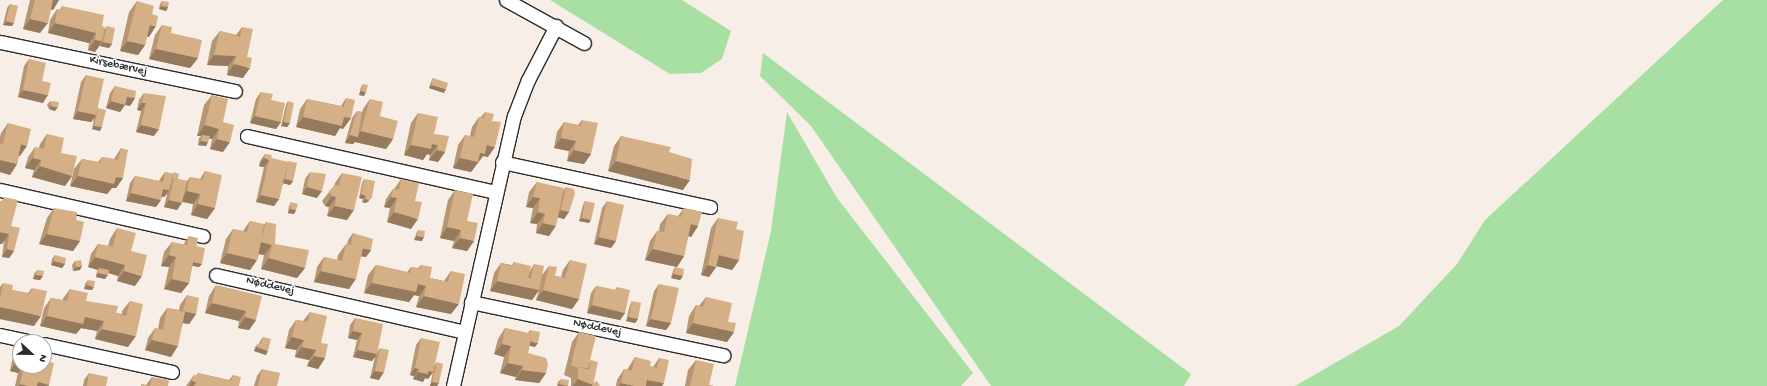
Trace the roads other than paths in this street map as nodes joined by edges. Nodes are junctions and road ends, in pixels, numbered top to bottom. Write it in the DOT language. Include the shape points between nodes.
graph roads {
  1 [pos="506,0"];
  2 [pos="556,26"];
  3 [pos="0,42"];
  4 [pos="584,43"];
  5 [pos="235,91"];
  6 [pos="248,136"];
  7 [pos="502,162"];
  8 [pos="0,190"];
  9 [pos="496,192"];
  10 [pos="710,207"];
  11 [pos="203,236"];
  12 [pos="216,275"];
  13 [pos="471,302"];
  14 [pos="465,332"];
  15 [pos="0,335"];
  16 [pos="12,337"];
  17 [pos="52,346"];
  18 [pos="723,355"];
  19 [pos="172,372"];
  20 [pos="453,386"];
  1 -- 2 [label="street"];
  2 -- 4 [label="street"];
  2 -- 7 [label="street" via="522,94"];
  3 -- 5 [label="street, Kirsebærvej"];
  6 -- 9 [label="street"];
  7 -- 9 [label="street"];
  7 -- 10 [label="street"];
  8 -- 11 [label="street"];
  9 -- 13 [label="street"];
  12 -- 14 [label="street, Nøddevej"];
  13 -- 14 [label="street"];
  13 -- 18 [label="street, Nøddevej"];
  14 -- 20 [label="street"];
  15 -- 16 [label="street"];
  17 -- 19 [label="street"];
}
